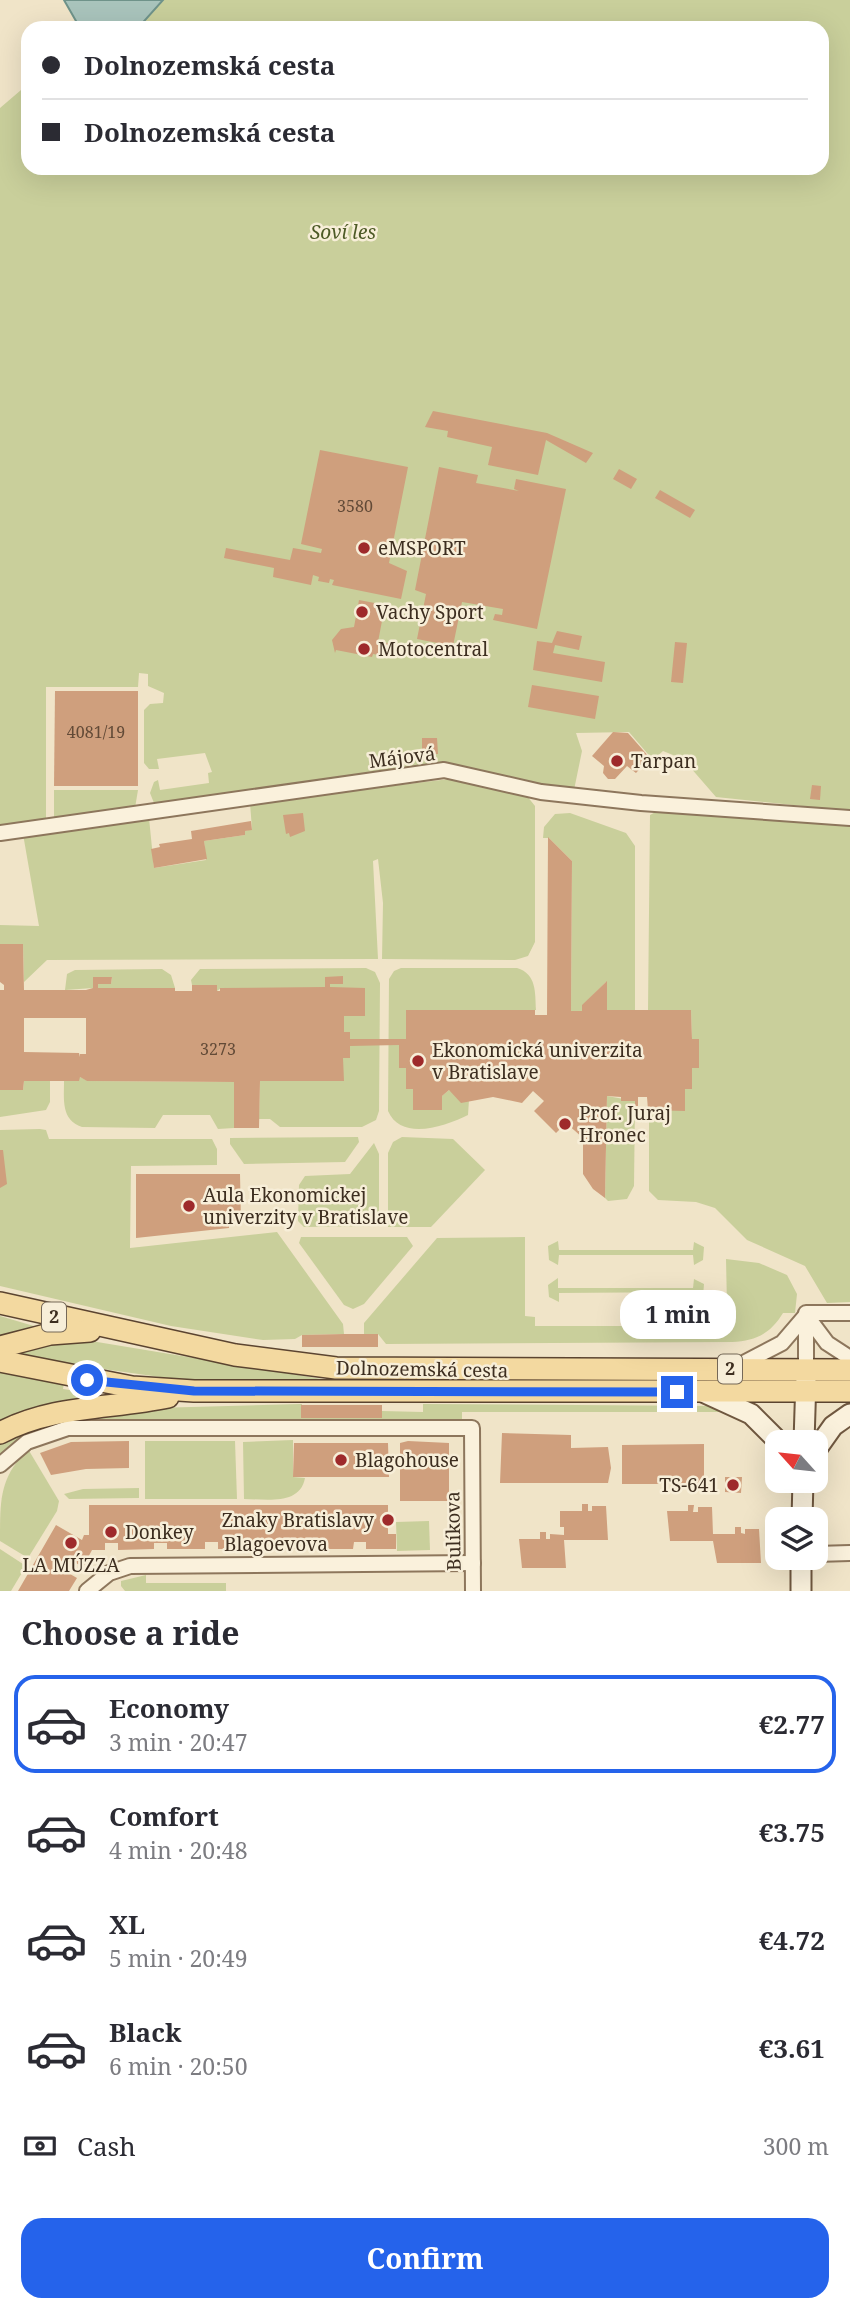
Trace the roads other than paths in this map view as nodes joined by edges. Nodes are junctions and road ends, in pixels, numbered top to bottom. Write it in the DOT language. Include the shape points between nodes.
graph roads {
  1 [pos="850,818"];
  2 [pos="0,833"];
  3 [pos="0,1303"];
  4 [pos="850,1313"];
  5 [pos="806,1315"];
  6 [pos="109,1330"];
  7 [pos="0,1347"];
  8 [pos="850,1358"];
  9 [pos="0,1361"];
  10 [pos="730,1369"];
  11 [pos="850,1370"];
  12 [pos="806,1380"];
  13 [pos="194,1391"];
  14 [pos="850,1391"];
  15 [pos="703,1392"];
  16 [pos="850,1414"];
  17 [pos="767,1430"];
  18 [pos="804,1430"];
  19 [pos="0,1433"];
  20 [pos="828,1433"];
  21 [pos="0,1465"];
  22 [pos="850,1553"];
  23 [pos="828,1554"];
  24 [pos="473,1563"];
  25 [pos="802,1570"];
  26 [pos="88,1591"];
  27 [pos="473,1591"];
  28 [pos="801,1591"];
  1 -- 2 [label="street, Májová" via="541,792 444,770"];
  3 -- 6 [label="main road, Dolnozemská cesta / 2"];
  4 -- 5 [label="street"];
  5 -- 8 [label="street" via="827,1343"];
  5 -- 10 [label="street" via="782,1343"];
  5 -- 12 [label="street"];
  6 -- 7 [label="main road" via="50,1334"];
  6 -- 10 [label="main road, Dolnozemská cesta / 2" via="235,1355 336,1368"];
  9 -- 13 [label="main road, Dolnozemská cesta / 2" via="132,1387"];
  10 -- 12 [label="main road, Dolnozemská cesta / 2"];
  11 -- 12 [label="main road, Dolnozemská cesta / 2"];
  12 -- 14 [label="main road, Dolnozemská cesta / 2"];
  12 -- 15 [label="main road, Dolnozemská cesta / 2"];
  12 -- 18 [label="street"];
  13 -- 15 [label="main road, Dolnozemská cesta / 2"];
  13 -- 19 [label="main road" via="25,1419"];
  15 -- 17 [label="street" via="751,1414"];
  16 -- 20 [label="street"];
  21 -- 24 [label="street, Bulíkova" via="27,1442 68,1428 472,1428"];
  22 -- 23 [label="street"];
  24 -- 26 [label="street, Blagoevova" via="130,1566 109,1573"];
  24 -- 27 [label="street, Bulíkova"];
  25 -- 28 [label="street"];
}
